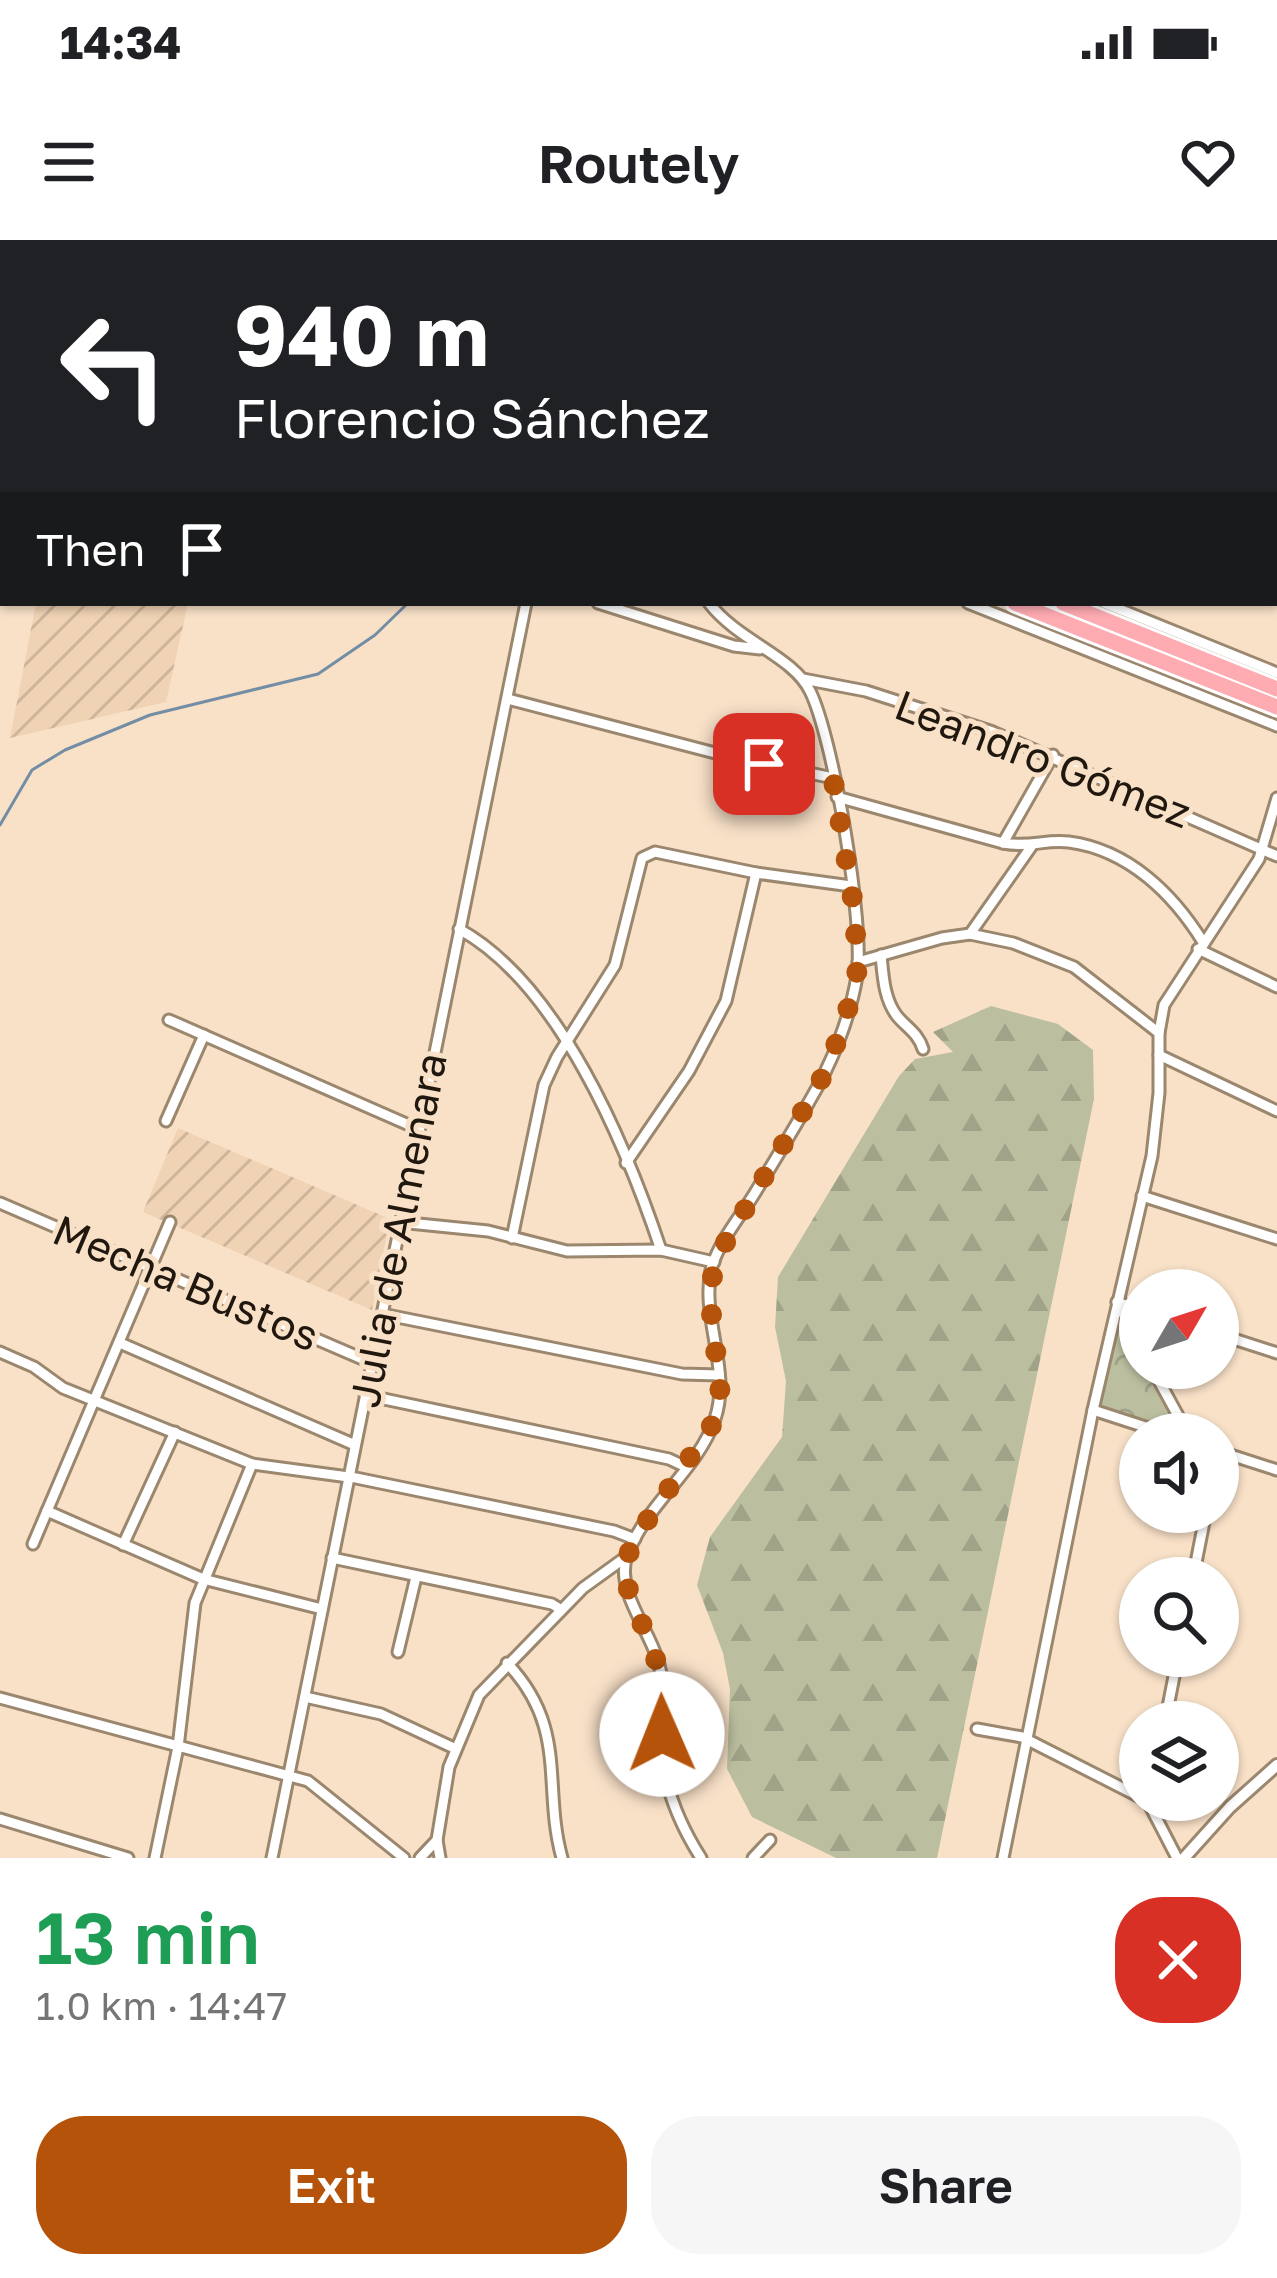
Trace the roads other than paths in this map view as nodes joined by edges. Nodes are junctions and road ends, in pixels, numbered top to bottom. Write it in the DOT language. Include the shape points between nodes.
graph roads {
  1 [pos="525,606"];
  2 [pos="607,606"];
  3 [pos="712,606"];
  4 [pos="976,606"];
  5 [pos="1023,606"];
  6 [pos="1070,606"];
  7 [pos="1110,606"];
  8 [pos="760,649"];
  9 [pos="1277,673"];
  10 [pos="803,679"];
  11 [pos="1277,689"];
  12 [pos="508,699"];
  13 [pos="1277,707"];
  14 [pos="1277,726"];
  15 [pos="1053,755"];
  16 [pos="833,778"];
  17 [pos="837,796"];
  18 [pos="1277,798"];
  19 [pos="1003,843"];
  20 [pos="1031,847"];
  21 [pos="1263,849"];
  22 [pos="1277,856"];
  23 [pos="755,873"];
  24 [pos="851,886"];
  25 [pos="459,929"];
  26 [pos="970,934"];
  27 [pos="1201,945"];
  28 [pos="881,955"];
  29 [pos="858,962"];
  30 [pos="1277,987"];
  31 [pos="169,1020"];
  32 [pos="1159,1033"];
  33 [pos="204,1035"];
  34 [pos="567,1039"];
  35 [pos="923,1049"];
  36 [pos="1159,1055"];
  37 [pos="1277,1111"];
  38 [pos="166,1121"];
  39 [pos="418,1129"];
  40 [pos="626,1162"];
  41 [pos="1142,1196"];
  42 [pos="0,1203"];
  43 [pos="170,1222"];
  44 [pos="400,1222"];
  45 [pos="512,1238"];
  46 [pos="1277,1239"];
  47 [pos="661,1250"];
  48 [pos="714,1262"];
  49 [pos="153,1269"];
  50 [pos="1117,1303"];
  51 [pos="1119,1307"];
  52 [pos="382,1314"];
  53 [pos="1239,1341"];
  54 [pos="120,1343"];
  55 [pos="0,1352"];
  56 [pos="1277,1353"];
  57 [pos="372,1363"];
  58 [pos="719,1376"];
  59 [pos="365,1395"];
  60 [pos="94,1400"];
  61 [pos="1094,1410"];
  62 [pos="1119,1418"];
  63 [pos="175,1432"];
  64 [pos="356,1445"];
  65 [pos="1239,1457"];
  66 [pos="252,1464"];
  67 [pos="686,1467"];
  68 [pos="1277,1470"];
  69 [pos="348,1479"];
  70 [pos="47,1511"];
  71 [pos="634,1540"];
  72 [pos="33,1544"];
  73 [pos="123,1545"];
  74 [pos="626,1557"];
  75 [pos="332,1558"];
  76 [pos="416,1576"];
  77 [pos="203,1579"];
  78 [pos="322,1609"];
  79 [pos="560,1609"];
  80 [pos="398,1652"];
  81 [pos="507,1663"];
  82 [pos="305,1696"];
  83 [pos="0,1698"];
  84 [pos="977,1729"];
  85 [pos="1027,1741"];
  86 [pos="178,1747"];
  87 [pos="454,1748"];
  88 [pos="1277,1765"];
  89 [pos="290,1775"];
  90 [pos="1119,1786"];
  91 [pos="0,1819"];
  92 [pos="1159,1821"];
  93 [pos="437,1840"];
  94 [pos="770,1840"];
  95 [pos="128,1858"];
  96 [pos="155,1858"];
  97 [pos="272,1858"];
  98 [pos="404,1858"];
  99 [pos="420,1858"];
  100 [pos="440,1858"];
  101 [pos="562,1858"];
  102 [pos="701,1858"];
  103 [pos="754,1858"];
  104 [pos="1003,1858"];
  105 [pos="1180,1858"];
  1 -- 12 [label="street, Julia de Almenara"];
  2 -- 8 [label="street"];
  3 -- 8 [label="street"];
  4 -- 14 [label="street"];
  5 -- 13 [label="highway"];
  6 -- 11 [label="highway"];
  7 -- 9 [label="street"];
  8 -- 10 [label="street"];
  10 -- 15 [label="street, Leandro Gómez" via="932,710"];
  10 -- 16 [label="street"];
  12 -- 16 [label="street"];
  12 -- 25 [label="street, Julia de Almenara"];
  15 -- 19 [label="street"];
  15 -- 21 [label="street, Leandro Gómez"];
  16 -- 17 [label="street"];
  17 -- 19 [label="street"];
  17 -- 24 [label="street"];
  18 -- 21 [label="street"];
  19 -- 20 [label="street"];
  20 -- 26 [label="street"];
  20 -- 27 [label="street" via="1077,843 1134,867 1164,890"];
  21 -- 22 [label="street, Leandro Gómez"];
  21 -- 27 [label="street"];
  23 -- 24 [label="street"];
  23 -- 34 [label="street" via="649,853 639,863 615,965"];
  23 -- 40 [label="street" via="726,1001"];
  24 -- 29 [label="street"];
  25 -- 34 [label="street" via="508,965"];
  25 -- 39 [label="street, Julia de Almenara"];
  26 -- 28 [label="street"];
  26 -- 32 [label="street" via="1074,967"];
  27 -- 30 [label="street"];
  27 -- 32 [label="street" via="1164,1005"];
  28 -- 29 [label="street"];
  28 -- 35 [label="street" via="888,1000"];
  29 -- 48 [label="street" via="820,1082"];
  31 -- 33 [label="street"];
  32 -- 36 [label="street"];
  33 -- 38 [label="street"];
  33 -- 39 [label="street"];
  34 -- 40 [label="street"];
  34 -- 45 [label="street" via="540,1100"];
  36 -- 37 [label="street"];
  36 -- 41 [label="street"];
  39 -- 44 [label="street, Julia de Almenara"];
  40 -- 47 [label="street"];
  41 -- 46 [label="street"];
  41 -- 50 [label="street"];
  42 -- 49 [label="street, Mecha Bustos"];
  43 -- 49 [label="street"];
  44 -- 45 [label="street"];
  44 -- 52 [label="street, Julia de Almenara"];
  45 -- 47 [label="street" via="568,1251"];
  47 -- 48 [label="street"];
  48 -- 58 [label="street"];
  49 -- 54 [label="street"];
  49 -- 57 [label="street, Mecha Bustos"];
  50 -- 51 [label="street"];
  50 -- 61 [label="street"];
  52 -- 57 [label="street, Julia de Almenara"];
  52 -- 58 [label="street"];
  53 -- 56 [label="street"];
  54 -- 60 [label="street"];
  54 -- 64 [label="street"];
  55 -- 60 [label="street"];
  57 -- 59 [label="street, Julia de Almenara"];
  58 -- 67 [label="street" via="714,1422"];
  59 -- 64 [label="street, Julia de Almenara"];
  59 -- 67 [label="street"];
  60 -- 63 [label="street"];
  60 -- 70 [label="street"];
  61 -- 62 [label="street"];
  61 -- 85 [label="street"];
  63 -- 66 [label="street"];
  63 -- 73 [label="street"];
  64 -- 69 [label="street, Julia de Almenara"];
  65 -- 68 [label="street"];
  66 -- 69 [label="street"];
  66 -- 77 [label="street"];
  67 -- 71 [label="street"];
  69 -- 71 [label="street"];
  69 -- 75 [label="street, Julia de Almenara"];
  70 -- 72 [label="street"];
  70 -- 73 [label="street"];
  71 -- 74 [label="street"];
  73 -- 77 [label="street"];
  74 -- 79 [label="street"];
  74 -- 102 [label="street" via="628,1588 661,1673 668,1785"];
  75 -- 76 [label="street"];
  75 -- 78 [label="street, Julia de Almenara"];
  76 -- 79 [label="street"];
  76 -- 80 [label="street"];
  77 -- 78 [label="street"];
  77 -- 86 [label="street"];
  78 -- 82 [label="street, Julia de Almenara"];
  79 -- 81 [label="street"];
  81 -- 87 [label="street" via="478,1695"];
  81 -- 101 [label="street" via="548,1735"];
  82 -- 87 [label="street" via="381,1714"];
  82 -- 89 [label="street, Julia de Almenara"];
  83 -- 86 [label="street"];
  84 -- 85 [label="street"];
  85 -- 90 [label="street"];
  85 -- 104 [label="street"];
  86 -- 89 [label="street"];
  86 -- 96 [label="street"];
  87 -- 93 [label="street"];
  88 -- 105 [label="street"];
  89 -- 97 [label="street, Julia de Almenara"];
  89 -- 98 [label="street"];
  91 -- 95 [label="street"];
  92 -- 105 [label="street"];
  93 -- 99 [label="street"];
  93 -- 100 [label="street"];
  94 -- 103 [label="street"];
}
